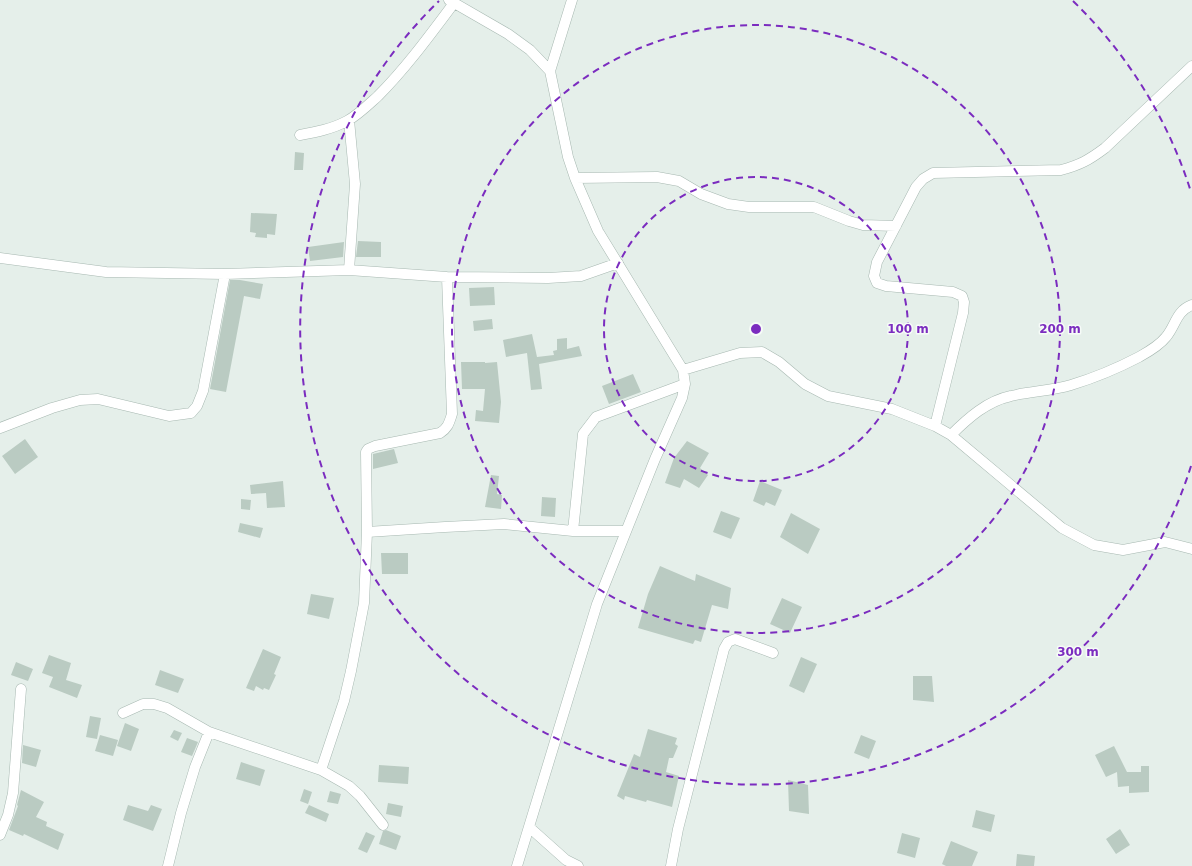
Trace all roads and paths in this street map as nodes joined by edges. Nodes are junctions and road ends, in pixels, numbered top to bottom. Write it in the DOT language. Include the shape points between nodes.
graph roads {
  1 [pos="572,0"];
  2 [pos="451,2"];
  3 [pos="1192,66"];
  4 [pos="550,72"];
  5 [pos="1188,74"];
  6 [pos="349,120"];
  7 [pos="300,135"];
  8 [pos="575,178"];
  9 [pos="896,226"];
  10 [pos="0,258"];
  11 [pos="618,264"];
  12 [pos="349,270"];
  13 [pos="225,274"];
  14 [pos="447,277"];
  15 [pos="1192,305"];
  16 [pos="683,370"];
  17 [pos="685,384"];
  18 [pos="935,426"];
  19 [pos="0,428"];
  20 [pos="950,435"];
  21 [pos="573,531"];
  22 [pos="626,531"];
  23 [pos="367,532"];
  24 [pos="1192,549"];
  25 [pos="773,653"];
  26 [pos="21,689"];
  27 [pos="123,713"];
  28 [pos="209,732"];
  29 [pos="322,770"];
  30 [pos="383,825"];
  31 [pos="529,827"];
  32 [pos="0,835"];
  33 [pos="168,866"];
  34 [pos="517,866"];
  35 [pos="578,866"];
  36 [pos="671,866"];
  1 -- 4 [label="street"];
  2 -- 4 [label="street" via="508,34 530,50"];
  2 -- 6 [label="street" via="410,61 368,105"];
  3 -- 5 [label="street"];
  4 -- 8 [label="street"];
  5 -- 9 [label="street" via="1090,160 1061,170 933,173 916,187"];
  6 -- 7 [label="street" via="332,128"];
  6 -- 12 [label="street" via="356,184"];
  8 -- 9 [label="street" via="670,178 728,204 749,207 814,207 863,225"];
  8 -- 11 [label="street" via="598,231"];
  9 -- 18 [label="street" via="877,262 874,276 877,283 953,292 962,296 964,302"];
  10 -- 13 [label="street" via="106,272"];
  11 -- 14 [label="street" via="581,276"];
  11 -- 16 [label="street"];
  12 -- 13 [label="street"];
  12 -- 14 [label="street"];
  13 -- 19 [label="street" via="203,391 197,406 190,413 169,416 98,399 80,400"];
  14 -- 23 [label="street" via="452,414 449,425 440,433 368,449"];
  15 -- 20 [label="street" via="1184,309 1160,344 1139,356 1071,385 1010,396 990,404 969,416"];
  16 -- 17 [label="street"];
  16 -- 18 [label="street" via="740,353 762,352 779,362 805,384 828,396 892,409"];
  17 -- 21 [label="street" via="596,417 590,423 583,434"];
  17 -- 22 [label="street" via="682,398"];
  18 -- 20 [label="street"];
  20 -- 24 [label="street" via="1062,528 1094,545 1123,550 1164,542"];
  21 -- 22 [label="street"];
  21 -- 23 [label="street" via="504,524"];
  22 -- 31 [label="street" via="597,604"];
  23 -- 29 [label="street" via="364,604 344,701"];
  25 -- 36 [label="street" via="735,639 728,642 724,649"];
  26 -- 32 [label="street" via="13,793"];
  27 -- 28 [label="street" via="143,704 154,704 167,708"];
  28 -- 29 [label="street"];
  28 -- 33 [label="street" via="195,767"];
  29 -- 30 [label="street" via="349,786"];
  31 -- 34 [label="street"];
  31 -- 35 [label="street" via="566,860"];
}
